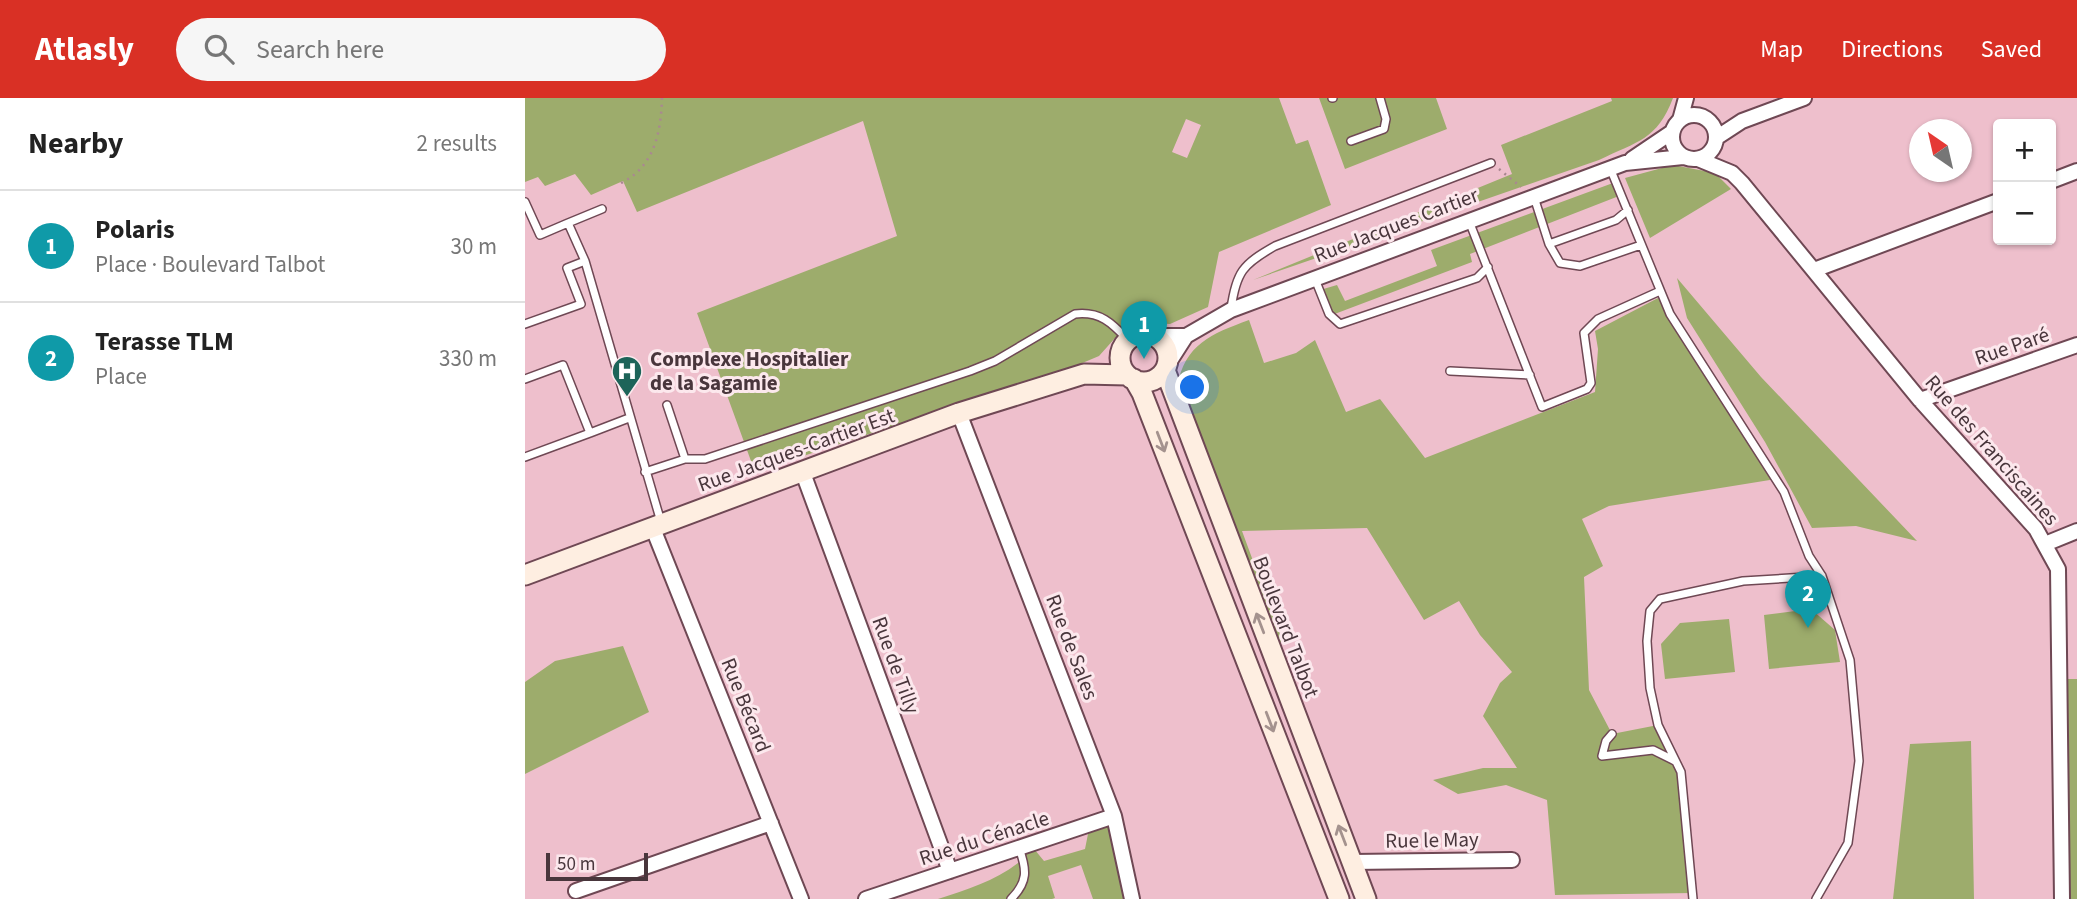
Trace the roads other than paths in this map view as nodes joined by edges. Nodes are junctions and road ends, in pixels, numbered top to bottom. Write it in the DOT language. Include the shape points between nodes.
graph roads {
  1 [pos="1380,98"];
  2 [pos="1686,98"];
  3 [pos="1693,98"];
  4 [pos="1804,98"];
  5 [pos="1703,117"];
  6 [pos="1742,121"];
  7 [pos="1676,126"];
  8 [pos="1352,141"];
  9 [pos="1716,141"];
  10 [pos="1691,158"];
  11 [pos="1491,163"];
  12 [pos="1625,163"];
  13 [pos="1610,168"];
  14 [pos="2077,171"];
  15 [pos="1732,173"];
  16 [pos="2056,179"];
  17 [pos="1533,196"];
  18 [pos="525,202"];
  19 [pos="1993,203"];
  20 [pos="602,209"];
  21 [pos="1628,210"];
  22 [pos="1468,220"];
  23 [pos="568,223"];
  24 [pos="1549,244"];
  25 [pos="1641,245"];
  26 [pos="585,261"];
  27 [pos="1488,267"];
  28 [pos="1814,270"];
  29 [pos="1315,278"];
  30 [pos="1660,290"];
  31 [pos="1231,310"];
  32 [pos="525,324"];
  33 [pos="1186,335"];
  34 [pos="1154,336"];
  35 [pos="1125,343"];
  36 [pos="2077,345"];
  37 [pos="1166,367"];
  38 [pos="1451,371"];
  39 [pos="1084,374"];
  40 [pos="1530,375"];
  41 [pos="1131,377"];
  42 [pos="525,379"];
  43 [pos="1920,400"];
  44 [pos="667,405"];
  45 [pos="959,413"];
  46 [pos="629,418"];
  47 [pos="590,433"];
  48 [pos="525,457"];
  49 [pos="685,459"];
  50 [pos="645,472"];
  51 [pos="803,473"];
  52 [pos="656,524"];
  53 [pos="2077,531"];
  54 [pos="2045,544"];
  55 [pos="525,576"];
  56 [pos="1822,576"];
  57 [pos="2061,679"];
  58 [pos="2077,679"];
  59 [pos="1612,734"];
  60 [pos="1676,761"];
  61 [pos="1114,816"];
  62 [pos="771,823"];
  63 [pos="1019,848"];
  64 [pos="1513,860"];
  65 [pos="1352,862"];
  66 [pos="950,871"];
  67 [pos="576,891"];
  68 [pos="892,895"];
  69 [pos="801,899"];
  70 [pos="866,899"];
  71 [pos="1011,899"];
  72 [pos="1132,899"];
  73 [pos="1339,899"];
  74 [pos="1366,899"];
  75 [pos="1693,899"];
  76 [pos="1816,899"];
  77 [pos="2062,899"];
  1 -- 8 [label="lane" via="1384,129"];
  2 -- 7 [label="street"];
  3 -- 5 [label="street"];
  4 -- 6 [label="street"];
  5 -- 6 [label="street"];
  5 -- 7 [label="street"];
  5 -- 9 [label="street" via="1712,123"];
  6 -- 9 [label="street"];
  7 -- 10 [label="street" via="1673,146"];
  7 -- 12 [label="street, Rue Jacques Cartier"];
  9 -- 10 [label="street" via="1711,152"];
  9 -- 15 [label="street, Rue des Franciscaines"];
  10 -- 12 [label="street, Rue Jacques Cartier"];
  10 -- 15 [label="street, Rue des Franciscaines"];
  11 -- 31 [label="lane" via="1275,246 1248,261 1234,283"];
  12 -- 13 [label="street, Rue Jacques Cartier"];
  13 -- 17 [label="street, Rue Jacques Cartier"];
  13 -- 21 [label="lane"];
  14 -- 16 [label="street"];
  15 -- 28 [label="street, Rue des Franciscaines"];
  17 -- 22 [label="street, Rue Jacques Cartier"];
  17 -- 24 [label="lane"];
  18 -- 23 [label="lane" via="540,235"];
  19 -- 28 [label="street"];
  20 -- 23 [label="lane"];
  21 -- 24 [label="lane" via="1616,219"];
  21 -- 25 [label="lane"];
  22 -- 27 [label="lane"];
  22 -- 29 [label="street, Rue Jacques Cartier"];
  23 -- 26 [label="lane"];
  24 -- 25 [label="lane" via="1560,262 1580,267"];
  25 -- 30 [label="lane"];
  26 -- 32 [label="lane" via="567,268 581,304"];
  26 -- 46 [label="lane"];
  27 -- 29 [label="lane" via="1477,278 1340,324 1329,314"];
  27 -- 40 [label="lane"];
  28 -- 43 [label="street, Rue des Franciscaines"];
  29 -- 31 [label="street, Rue Jacques Cartier"];
  30 -- 40 [label="lane" via="1598,319 1584,333 1591,383 1587,389 1542,407"];
  30 -- 56 [label="lane" via="1669,314 1784,492 1809,556"];
  31 -- 33 [label="street, Rue Jacques Cartier"];
  33 -- 34 [label="street, Rue Jacques Cartier"];
  33 -- 37 [label="street, Rue Jacques Cartier"];
  34 -- 35 [label="main road" via="1144,334"];
  34 -- 37 [label="main road" via="1167,348"];
  35 -- 39 [label="main road, Rue Jacques-Cartier Est"];
  35 -- 41 [label="main road" via="1120,360"];
  35 -- 49 [label="lane" via="1110,321 1090,312 1075,314 970,371 705,459"];
  36 -- 43 [label="street, Rue Paré"];
  37 -- 41 [label="main road" via="1153,380"];
  65 -- 37 [label="main road, Boulevard Talbot, one-way"];
  38 -- 40 [label="lane"];
  39 -- 41 [label="main road, Rue Jacques-Cartier Est"];
  39 -- 45 [label="main road, Rue Jacques-Cartier Est"];
  41 -- 73 [label="main road, one-way" via="1142,393"];
  42 -- 47 [label="lane" via="563,365"];
  43 -- 54 [label="street, Rue des Franciscaines"];
  44 -- 49 [label="lane"];
  45 -- 51 [label="main road, Rue Jacques-Cartier Est"];
  45 -- 61 [label="street, Rue de Sales"];
  46 -- 47 [label="lane"];
  46 -- 50 [label="lane"];
  47 -- 48 [label="lane"];
  49 -- 50 [label="lane"];
  50 -- 52 [label="lane"];
  51 -- 52 [label="main road, Rue Jacques-Cartier Est"];
  51 -- 66 [label="street, Rue de Tilly"];
  52 -- 55 [label="main road, Rue Jacques-Cartier Est"];
  52 -- 62 [label="street, Rue Bécard"];
  53 -- 54 [label="street"];
  54 -- 57 [label="street, Rue des Franciscaines" via="2058,569"];
  56 -- 60 [label="lane" via="1731,584 1660,599 1650,611 1650,688 1658,725"];
  56 -- 76 [label="lane" via="1850,660 1859,761 1848,844"];
  57 -- 58 [label="street"];
  57 -- 77 [label="street, Rue des Franciscaines"];
  59 -- 60 [label="lane" via="1602,756 1653,750"];
  60 -- 75 [label="lane" via="1681,772"];
  61 -- 63 [label="street, Rue du Cénacle"];
  61 -- 72 [label="street, Rue de Sales"];
  62 -- 67 [label="street"];
  62 -- 69 [label="street, Rue Bécard"];
  63 -- 66 [label="street, Rue du Cénacle"];
  63 -- 71 [label="lane" via="1027,868 1023,887"];
  64 -- 65 [label="street, Rue le May"];
  65 -- 74 [label="main road, Boulevard Talbot"];
  66 -- 68 [label="street, Rue du Cénacle"];
  68 -- 70 [label="street, Rue du Cénacle"];
}
